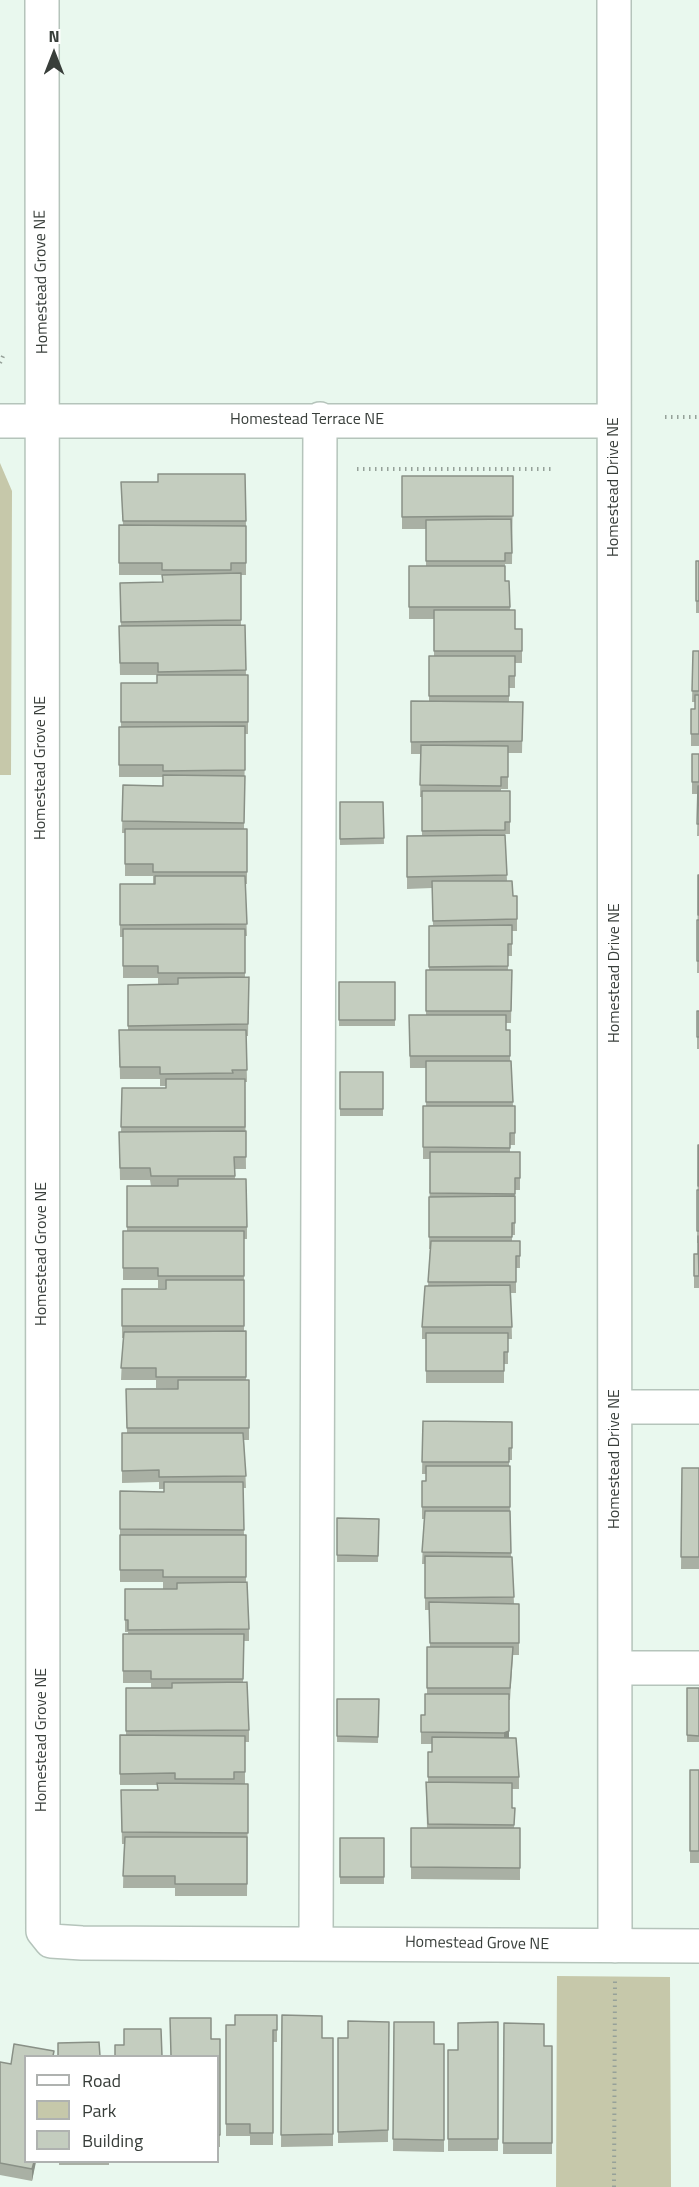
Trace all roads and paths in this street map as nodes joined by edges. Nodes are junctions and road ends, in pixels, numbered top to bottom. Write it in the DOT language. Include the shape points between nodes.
graph roads {
  1 [pos="42,0"];
  2 [pos="614,0"];
  3 [pos="665,417"];
  4 [pos="699,417"];
  5 [pos="320,419"];
  6 [pos="0,421"];
  7 [pos="43,421"];
  8 [pos="614,421"];
  9 [pos="320,469"];
  10 [pos="554,469"];
  11 [pos="615,1407"];
  12 [pos="699,1407"];
  13 [pos="616,1668"];
  14 [pos="699,1668"];
  15 [pos="316,1942"];
  16 [pos="615,1946"];
  17 [pos="699,1946"];
  18 [pos="614,2187"];
  1 -- 7 [label="street, Homestead Grove NE"];
  2 -- 8 [label="street, Homestead Drive NE"];
  3 -- 4 [label="path"];
  5 -- 7 [label="street, Homestead Terrace NE"];
  5 -- 8 [label="street, Homestead Terrace NE"];
  5 -- 9 [label="street"];
  6 -- 7 [label="street, Homestead Terrace NE"];
  7 -- 15 [label="street, Homestead Grove NE" via="44,1931 51,1941 59,1942"];
  8 -- 11 [label="street, Homestead Drive NE"];
  9 -- 10 [label="path"];
  9 -- 15 [label="street"];
  11 -- 12 [label="street"];
  11 -- 13 [label="street, Homestead Drive NE"];
  13 -- 14 [label="street"];
  13 -- 16 [label="street, Homestead Drive NE"];
  15 -- 16 [label="street, Homestead Grove NE"];
  16 -- 17 [label="street, Homestead Grove NE"];
  16 -- 18 [label="path"];
}
